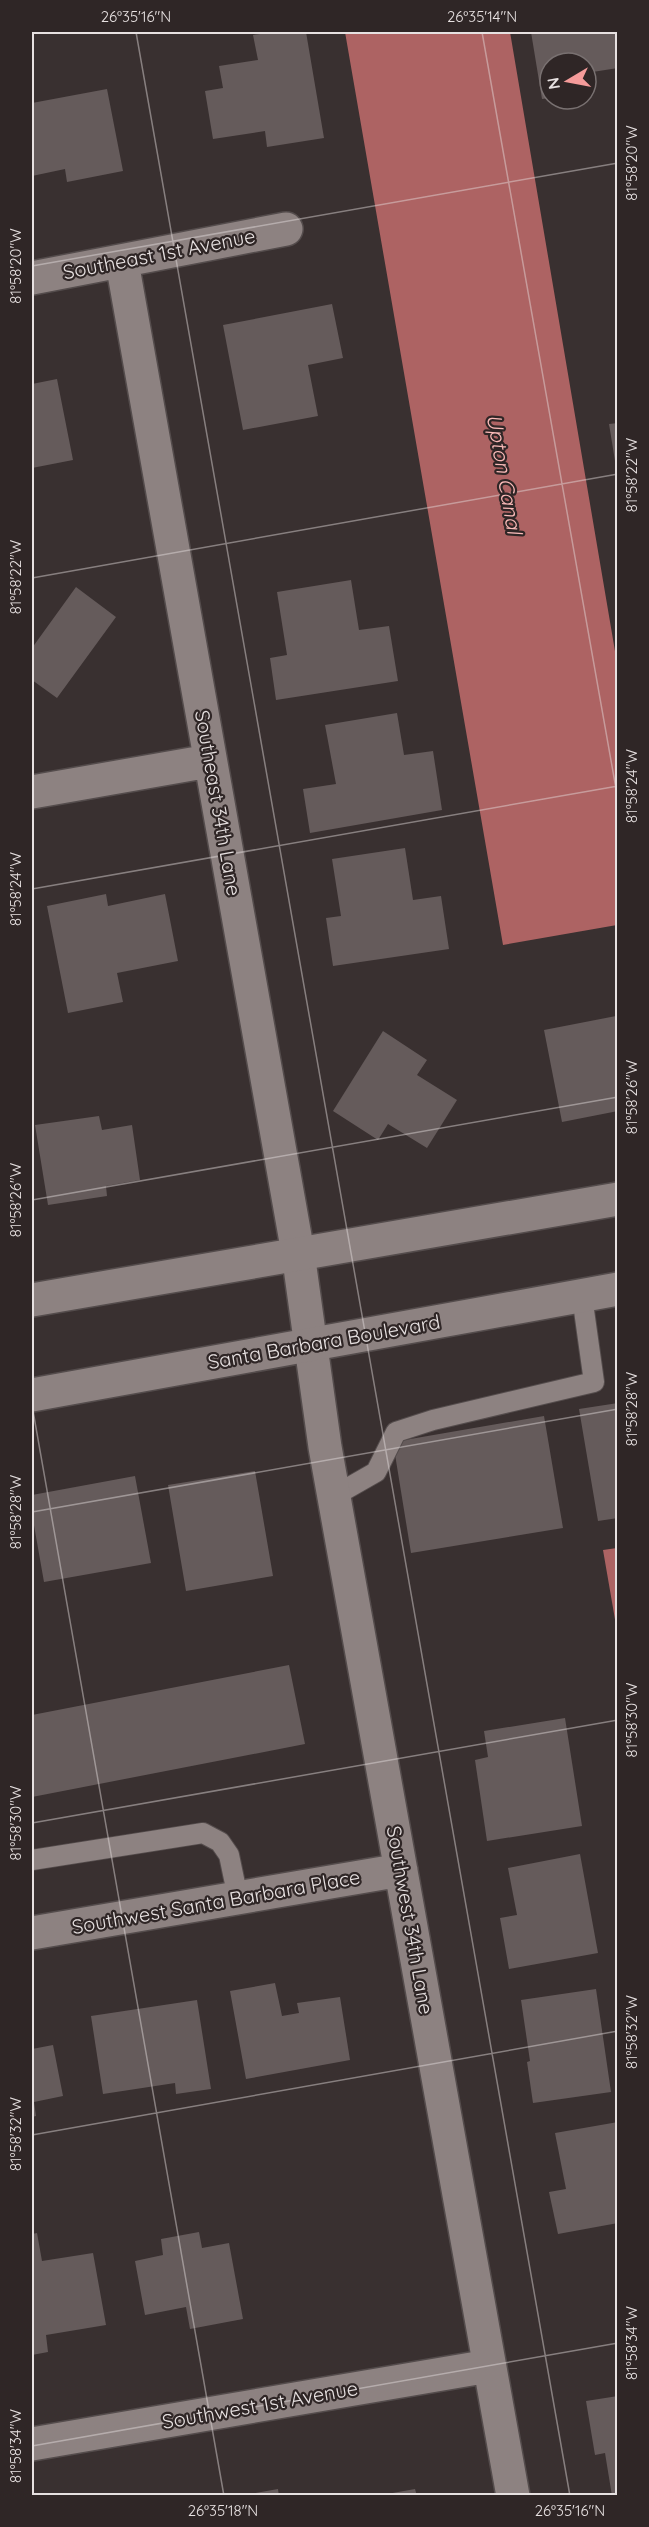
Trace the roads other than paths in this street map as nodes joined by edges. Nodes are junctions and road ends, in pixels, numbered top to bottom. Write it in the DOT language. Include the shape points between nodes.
graph roads {
  1 [pos="286,230"];
  2 [pos="123,262"];
  3 [pos="32,278"];
  4 [pos="209,761"];
  5 [pos="32,792"];
  6 [pos="618,1199"];
  7 [pos="298,1253"];
  8 [pos="618,1289"];
  9 [pos="582,1296"];
  10 [pos="32,1300"];
  11 [pos="313,1344"];
  12 [pos="32,1395"];
  13 [pos="334,1496"];
  14 [pos="32,1860"];
  15 [pos="401,1870"];
  16 [pos="238,1898"];
  17 [pos="32,1934"];
  18 [pos="489,2366"];
  19 [pos="32,2444"];
  20 [pos="513,2496"];
  1 -- 2 [label="street, Southeast 1st Avenue"];
  2 -- 3 [label="street, Southeast 1st Avenue"];
  2 -- 4 [label="street, Southeast 34th Lane"];
  4 -- 5 [label="street"];
  4 -- 7 [label="street, Southeast 34th Lane"];
  6 -- 7 [label="street"];
  7 -- 10 [label="street"];
  7 -- 11 [label="street, Southeast 34th Lane"];
  8 -- 9 [label="street, Santa Barbara Boulevard"];
  9 -- 11 [label="street, Santa Barbara Boulevard"];
  9 -- 13 [label="lane" via="594,1382 396,1432 376,1472"];
  11 -- 12 [label="street, Santa Barbara Boulevard"];
  11 -- 13 [label="street, Southwest 34th Lane"];
  13 -- 15 [label="street, Southwest 34th Lane"];
  14 -- 16 [label="lane" via="203,1833 220,1842 229,1855"];
  15 -- 16 [label="street, Southwest Santa Barbara Place"];
  15 -- 18 [label="street, Southwest 34th Lane"];
  16 -- 17 [label="street, Southwest Santa Barbara Place"];
  18 -- 19 [label="street, Southwest 1st Avenue"];
  18 -- 20 [label="street, Southwest 34th Lane"];
}
